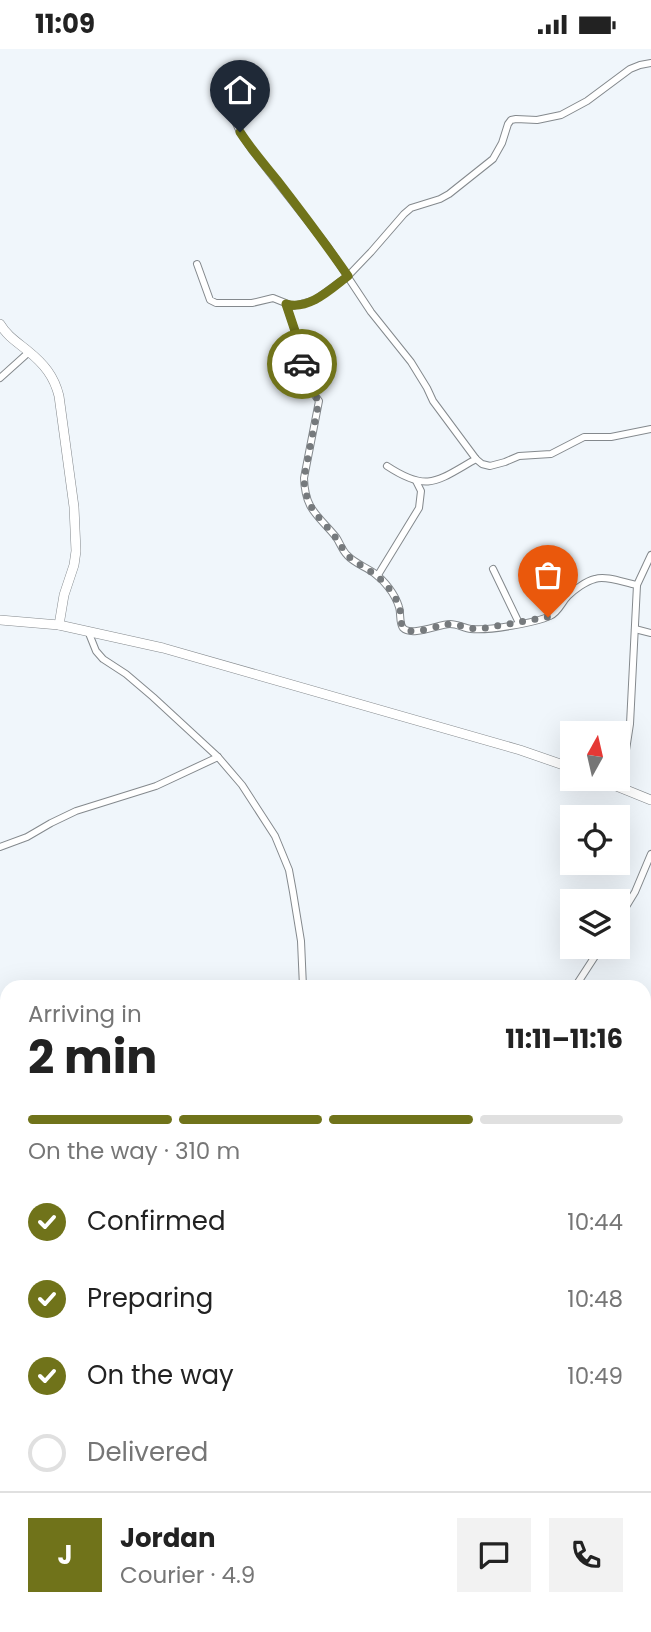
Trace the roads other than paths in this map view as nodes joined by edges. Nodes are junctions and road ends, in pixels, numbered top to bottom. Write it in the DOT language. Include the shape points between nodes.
graph roads {
  1 [pos="651,63"];
  2 [pos="230,110"];
  3 [pos="197,264"];
  4 [pos="348,276"];
  5 [pos="286,304"];
  6 [pos="0,324"];
  7 [pos="29,352"];
  8 [pos="0,378"];
  9 [pos="651,429"];
  10 [pos="475,459"];
  11 [pos="387,467"];
  12 [pos="416,481"];
  13 [pos="651,555"];
  14 [pos="493,569"];
  15 [pos="378,575"];
  16 [pos="637,585"];
  17 [pos="0,620"];
  18 [pos="519,623"];
  19 [pos="59,625"];
  20 [pos="635,629"];
  21 [pos="88,631"];
  22 [pos="651,633"];
  23 [pos="630,723"];
  24 [pos="218,757"];
  25 [pos="560,764"];
  26 [pos="630,788"];
  27 [pos="651,800"];
  28 [pos="0,847"];
  29 [pos="651,854"];
  30 [pos="630,901"];
  31 [pos="593,959"];
  32 [pos="303,980"];
  33 [pos="580,980"];
  1 -- 4 [label="street" via="630,69 561,115 511,120 493,159 449,194 411,208"];
  2 -- 4 [label="street" via="252,150"];
  3 -- 5 [label="street" via="206,292 216,303 274,298"];
  4 -- 5 [label="street" via="315,300"];
  4 -- 10 [label="street"];
  5 -- 15 [label="street" via="304,380 319,401 304,489 314,514 345,553"];
  6 -- 7 [label="main road"];
  7 -- 8 [label="street"];
  7 -- 19 [label="main road" via="56,382 74,507 75,558"];
  9 -- 10 [label="street" via="584,437 551,454 519,456 490,465"];
  10 -- 12 [label="street" via="444,477"];
  11 -- 12 [label="street"];
  12 -- 15 [label="street" via="421,491 419,508"];
  13 -- 16 [label="street"];
  14 -- 18 [label="street"];
  15 -- 18 [label="street" via="400,608 404,628 410,631 450,624 480,629"];
  16 -- 18 [label="street" via="596,578 569,595 555,613"];
  16 -- 20 [label="street"];
  17 -- 19 [label="main road"];
  19 -- 21 [label="main road"];
  20 -- 22 [label="street"];
  20 -- 23 [label="street"];
  21 -- 24 [label="street" via="103,659 153,697"];
  21 -- 25 [label="main road" via="214,662"];
  24 -- 28 [label="street" via="156,786 76,811"];
  24 -- 32 [label="street" via="275,836 289,870"];
  26 -- 27 [label="main road"];
  29 -- 30 [label="street"];
  31 -- 33 [label="street"];
}
